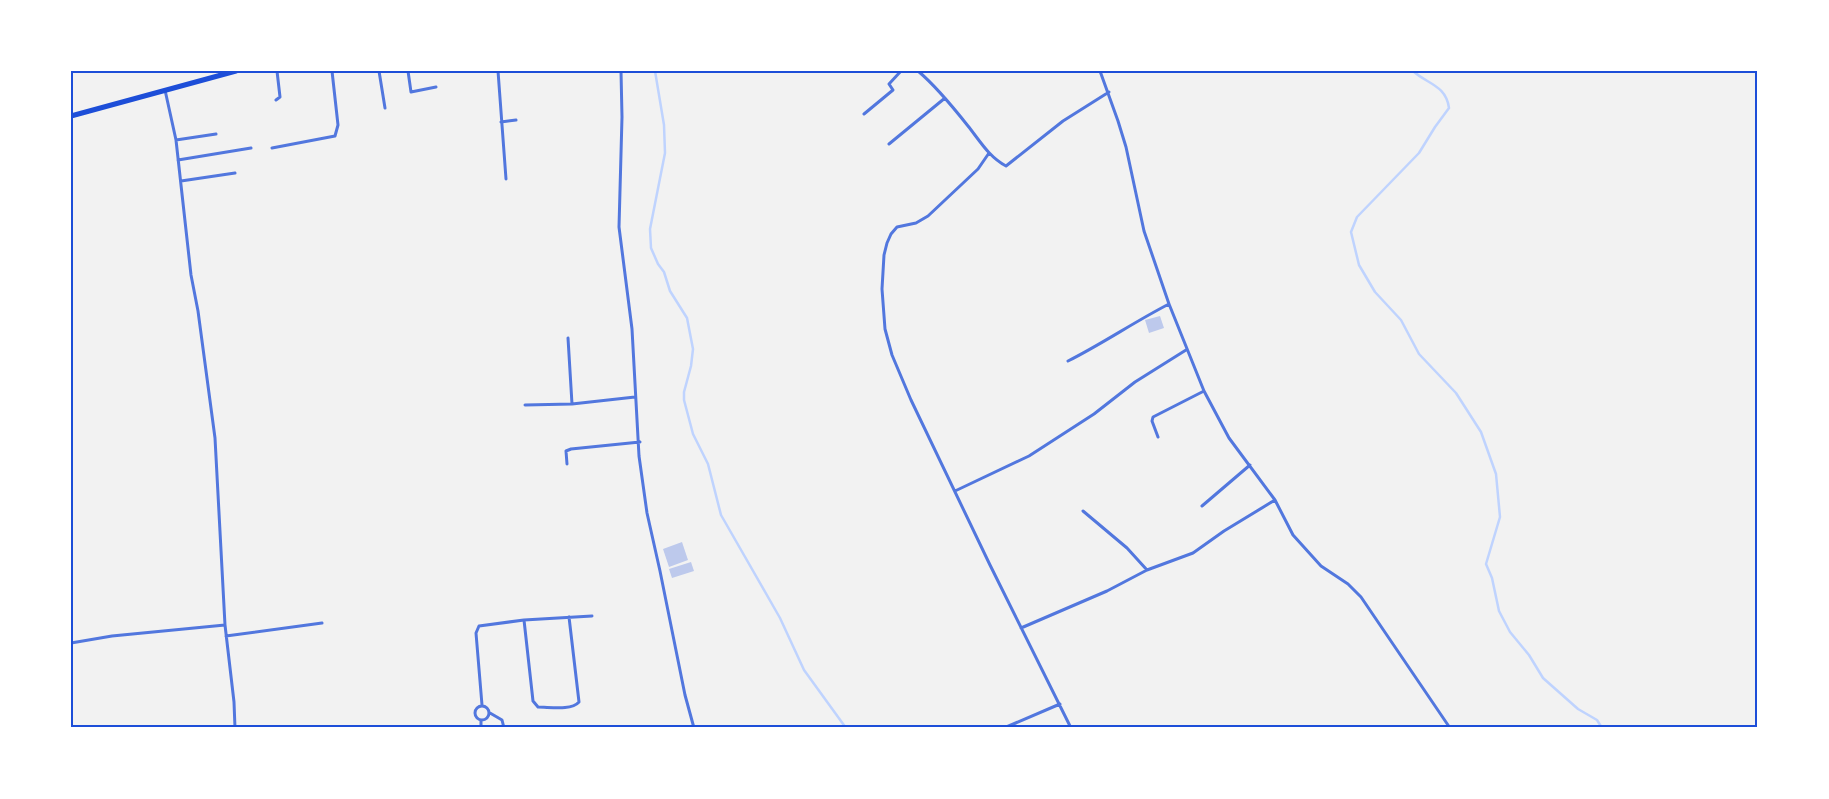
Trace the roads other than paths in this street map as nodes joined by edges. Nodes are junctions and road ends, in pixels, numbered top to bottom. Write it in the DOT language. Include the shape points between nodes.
graph roads {
  1 [pos="236,71"];
  2 [pos="277,71"];
  3 [pos="332,71"];
  4 [pos="379,71"];
  5 [pos="408,71"];
  6 [pos="498,71"];
  7 [pos="621,71"];
  8 [pos="901,71"];
  9 [pos="918,71"];
  10 [pos="1100,71"];
  11 [pos="436,87"];
  12 [pos="165,90"];
  13 [pos="1108,92"];
  14 [pos="945,98"];
  15 [pos="276,100"];
  16 [pos="385,108"];
  17 [pos="864,114"];
  18 [pos="71,116"];
  19 [pos="516,120"];
  20 [pos="501,122"];
  21 [pos="216,134"];
  22 [pos="176,140"];
  23 [pos="889,144"];
  24 [pos="251,148"];
  25 [pos="272,148"];
  26 [pos="988,153"];
  27 [pos="178,160"];
  28 [pos="234,173"];
  29 [pos="506,179"];
  30 [pos="181,181"];
  31 [pos="1169,304"];
  32 [pos="568,338"];
  33 [pos="1186,350"];
  34 [pos="1068,361"];
  35 [pos="1204,391"];
  36 [pos="636,397"];
  37 [pos="572,404"];
  38 [pos="525,405"];
  39 [pos="1158,437"];
  40 [pos="640,442"];
  41 [pos="567,464"];
  42 [pos="1250,465"];
  43 [pos="955,491"];
  44 [pos="1276,500"];
  45 [pos="1202,506"];
  46 [pos="1083,511"];
  47 [pos="1147,570"];
  48 [pos="592,616"];
  49 [pos="569,617"];
  50 [pos="524,620"];
  51 [pos="322,623"];
  52 [pos="225,625"];
  53 [pos="1021,628"];
  54 [pos="226,636"];
  55 [pos="71,643"];
  56 [pos="1060,704"];
  57 [pos="482,705"];
  58 [pos="490,713"];
  59 [pos="481,720"];
  60 [pos="235,728"];
  61 [pos="481,728"];
  62 [pos="504,728"];
  63 [pos="694,728"];
  64 [pos="1004,728"];
  65 [pos="1071,728"];
  66 [pos="1450,728"];
  1 -- 12 [label="main road"];
  2 -- 15 [label="street" via="280,97"];
  3 -- 25 [label="street" via="338,125 335,136"];
  4 -- 16 [label="street"];
  5 -- 11 [label="street" via="411,92"];
  6 -- 20 [label="street"];
  7 -- 36 [label="street" via="619,227 632,329"];
  8 -- 17 [label="street" via="889,84 893,90"];
  9 -- 14 [label="street"];
  10 -- 13 [label="street"];
  12 -- 18 [label="main road"];
  12 -- 22 [label="street"];
  13 -- 26 [label="street" via="1063,120 1006,166"];
  13 -- 31 [label="street" via="1126,148 1144,231"];
  14 -- 23 [label="street"];
  14 -- 26 [label="street"];
  19 -- 20 [label="street"];
  20 -- 29 [label="street"];
  21 -- 22 [label="street"];
  22 -- 27 [label="street"];
  24 -- 27 [label="street"];
  26 -- 43 [label="street" via="978,169 928,216 894,230 884,255 882,289 887,340 911,400"];
  27 -- 30 [label="street"];
  28 -- 30 [label="street"];
  30 -- 52 [label="street" via="215,438"];
  31 -- 33 [label="street"];
  31 -- 34 [label="street"];
  32 -- 37 [label="street"];
  33 -- 35 [label="street"];
  33 -- 43 [label="street" via="1029,456"];
  35 -- 39 [label="street" via="1153,417"];
  35 -- 42 [label="street" via="1229,438"];
  36 -- 37 [label="street"];
  36 -- 40 [label="street"];
  37 -- 38 [label="street"];
  40 -- 41 [label="street" via="571,449 566,452"];
  40 -- 63 [label="street" via="644,497"];
  42 -- 44 [label="street"];
  42 -- 45 [label="street"];
  43 -- 53 [label="street"];
  44 -- 47 [label="street" via="1194,553"];
  44 -- 66 [label="street" via="1300,543 1321,566 1361,597"];
  46 -- 47 [label="street" via="1127,548"];
  47 -- 53 [label="street"];
  48 -- 49 [label="street"];
  49 -- 50 [label="street"];
  49 -- 50 [label="street" via="579,702 562,707 538,707 533,701"];
  50 -- 57 [label="street" via="482,624 476,628"];
  51 -- 54 [label="street"];
  52 -- 54 [label="street"];
  52 -- 55 [label="street"];
  53 -- 56 [label="street"];
  54 -- 60 [label="street"];
  56 -- 64 [label="street"];
  56 -- 65 [label="street"];
  57 -- 58 [label="street"];
  57 -- 59 [label="street" via="475,713"];
  58 -- 59 [label="street"];
  58 -- 62 [label="street" via="502,720"];
  59 -- 61 [label="street"];
}
